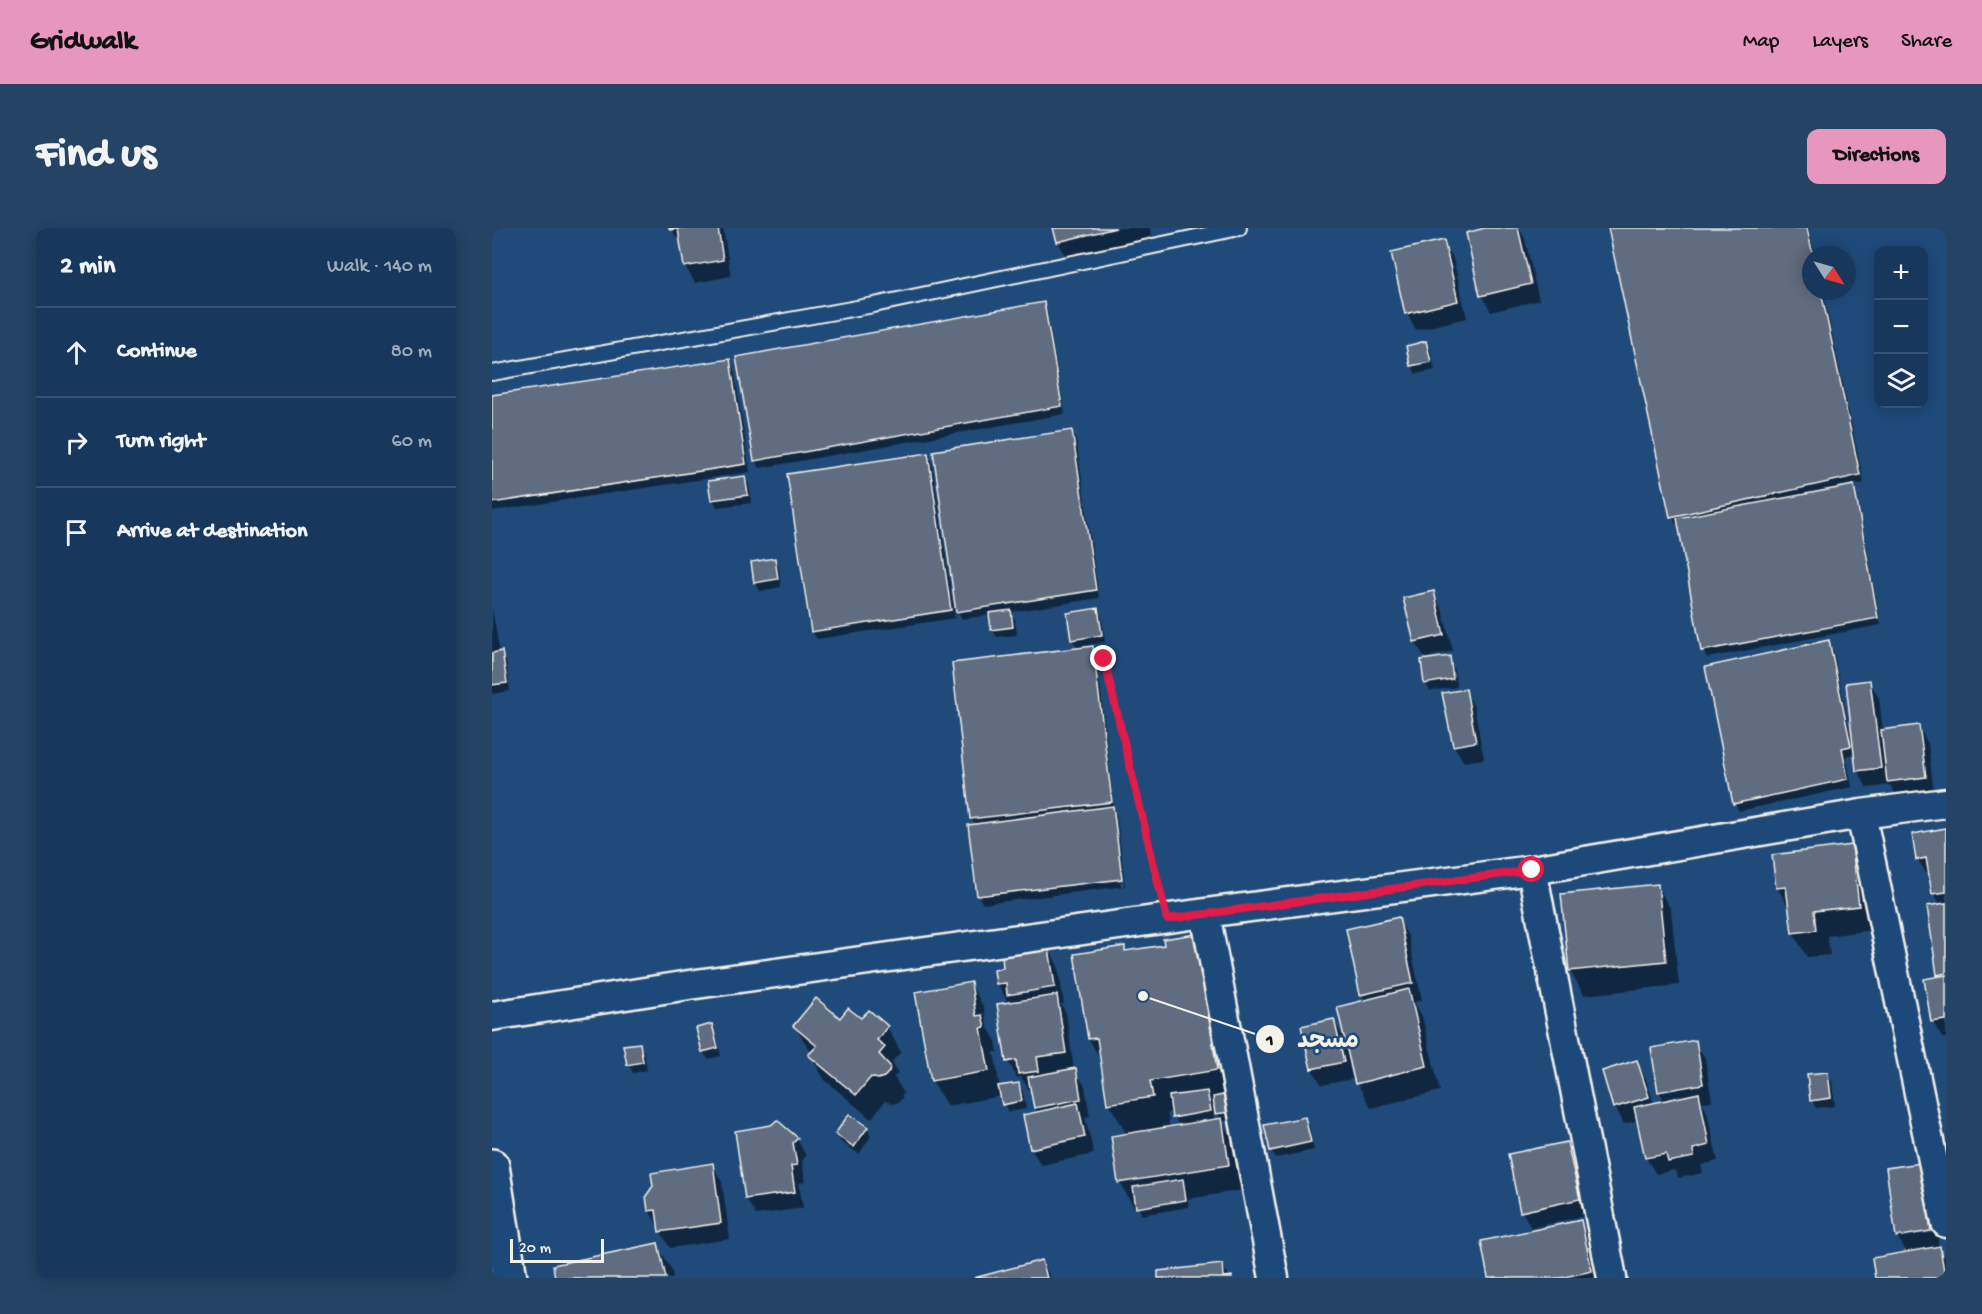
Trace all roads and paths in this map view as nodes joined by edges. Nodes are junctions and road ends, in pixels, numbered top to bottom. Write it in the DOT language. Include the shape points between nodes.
graph roads {
  1 [pos="1239,228"];
  2 [pos="492,374"];
  3 [pos="1104,659"];
  4 [pos="1946,803"];
  5 [pos="1861,814"];
  6 [pos="1532,870"];
  7 [pos="1204,913"];
  8 [pos="1167,919"];
  9 [pos="492,1016"];
  10 [pos="492,1166"];
  11 [pos="1946,1223"];
  12 [pos="510,1278"];
  13 [pos="1274,1278"];
  14 [pos="1612,1278"];
  1 -- 2 [label="lane" via="874,305"];
  3 -- 8 [label="path"];
  4 -- 5 [label="street"];
  5 -- 6 [label="street"];
  5 -- 11 [label="street"];
  6 -- 7 [label="street"];
  6 -- 14 [label="street"];
  7 -- 8 [label="street"];
  7 -- 13 [label="street"];
  8 -- 9 [label="street"];
  10 -- 12 [label="main road"];
}
